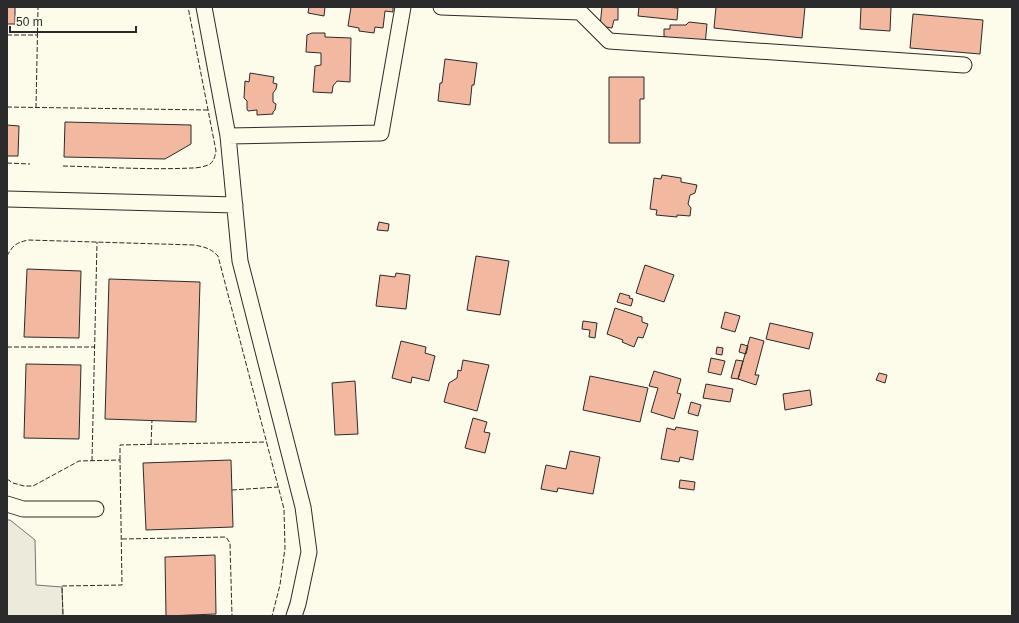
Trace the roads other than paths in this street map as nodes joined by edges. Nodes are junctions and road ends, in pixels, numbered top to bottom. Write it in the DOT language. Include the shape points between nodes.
graph roads {
  1 [pos="204,7"];
  2 [pos="403,7"];
  3 [pos="441,7"];
  4 [pos="964,65"];
  5 [pos="228,136"];
  6 [pos="7,198"];
  7 [pos="235,205"];
  8 [pos="7,504"];
  9 [pos="96,508"];
  10 [pos="294,616"];
  1 -- 5 [label="street"];
  2 -- 5 [label="street" via="380,133"];
  3 -- 4 [label="street" via="580,12 609,41"];
  5 -- 7 [label="street"];
  6 -- 7 [label="street"];
  7 -- 10 [label="street" via="240,260 303,507 308,552"];
  8 -- 9 [label="street" via="23,509"];
}
